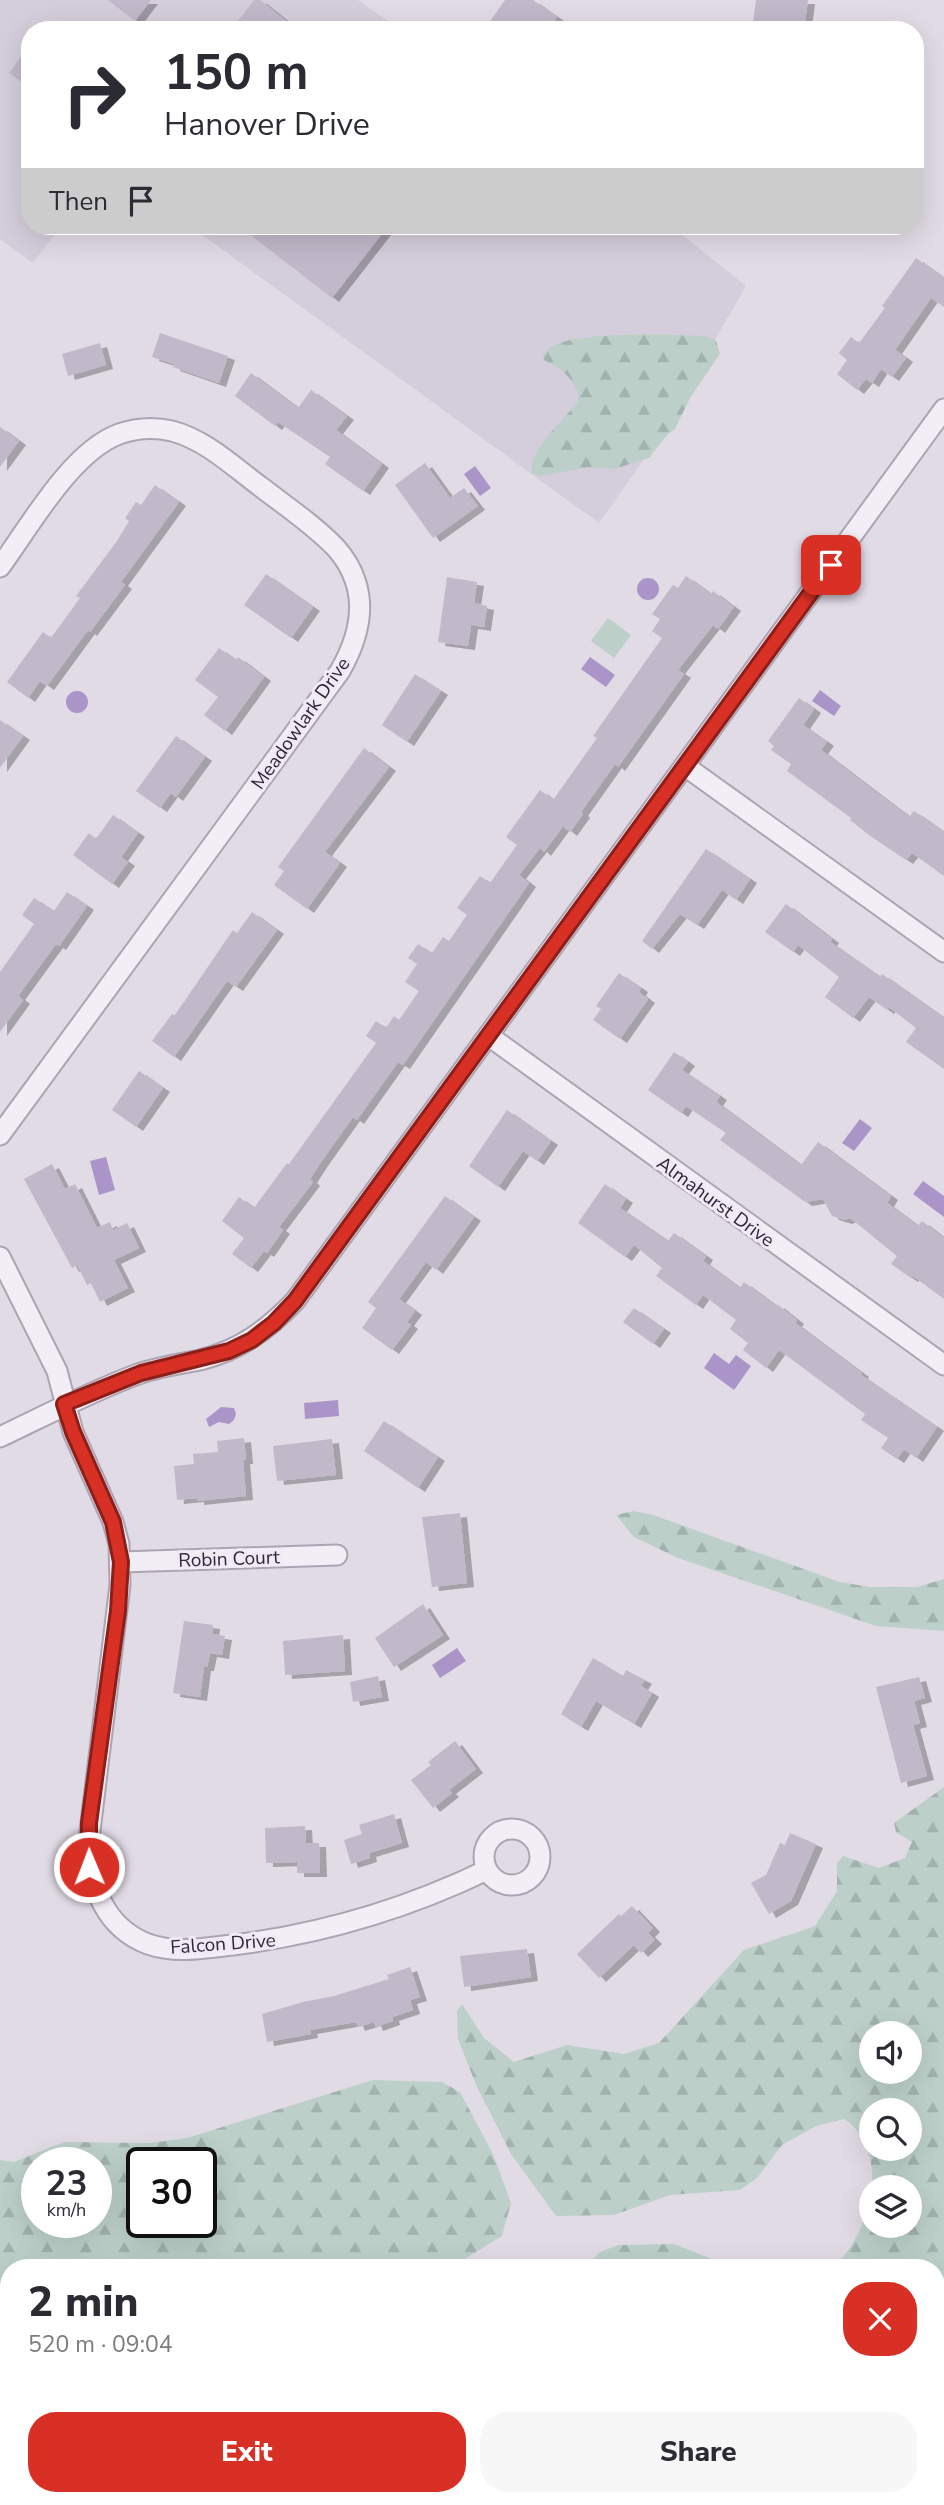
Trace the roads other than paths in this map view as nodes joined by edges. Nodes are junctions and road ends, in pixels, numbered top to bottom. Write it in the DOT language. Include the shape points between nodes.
graph roads {
  1 [pos="944,410"];
  2 [pos="0,567"];
  3 [pos="685,766"];
  4 [pos="944,952"];
  5 [pos="489,1036"];
  6 [pos="0,1135"];
  7 [pos="0,1257"];
  8 [pos="944,1365"];
  9 [pos="64,1404"];
  10 [pos="0,1437"];
  11 [pos="337,1555"];
  12 [pos="121,1562"];
  13 [pos="487,1870"];
  1 -- 3 [label="street"];
  2 -- 6 [label="street, Meadowlark Drive" via="80,461 105,440 153,428 170,430 200,443 314,527 347,563 361,610 340,671"];
  3 -- 4 [label="street"];
  3 -- 5 [label="street"];
  5 -- 8 [label="street, Almahurst Drive"];
  5 -- 9 [label="street" via="295,1301 274,1323 229,1351 141,1373"];
  7 -- 9 [label="street, Falcon Drive" via="57,1371"];
  9 -- 10 [label="street"];
  9 -- 12 [label="street, Falcon Drive" via="113,1522"];
  11 -- 12 [label="street, Robin Court"];
  12 -- 13 [label="street, Falcon Drive" via="88,1847 94,1889 103,1907 129,1934 146,1943 181,1950 298,1936 404,1906"];
}
